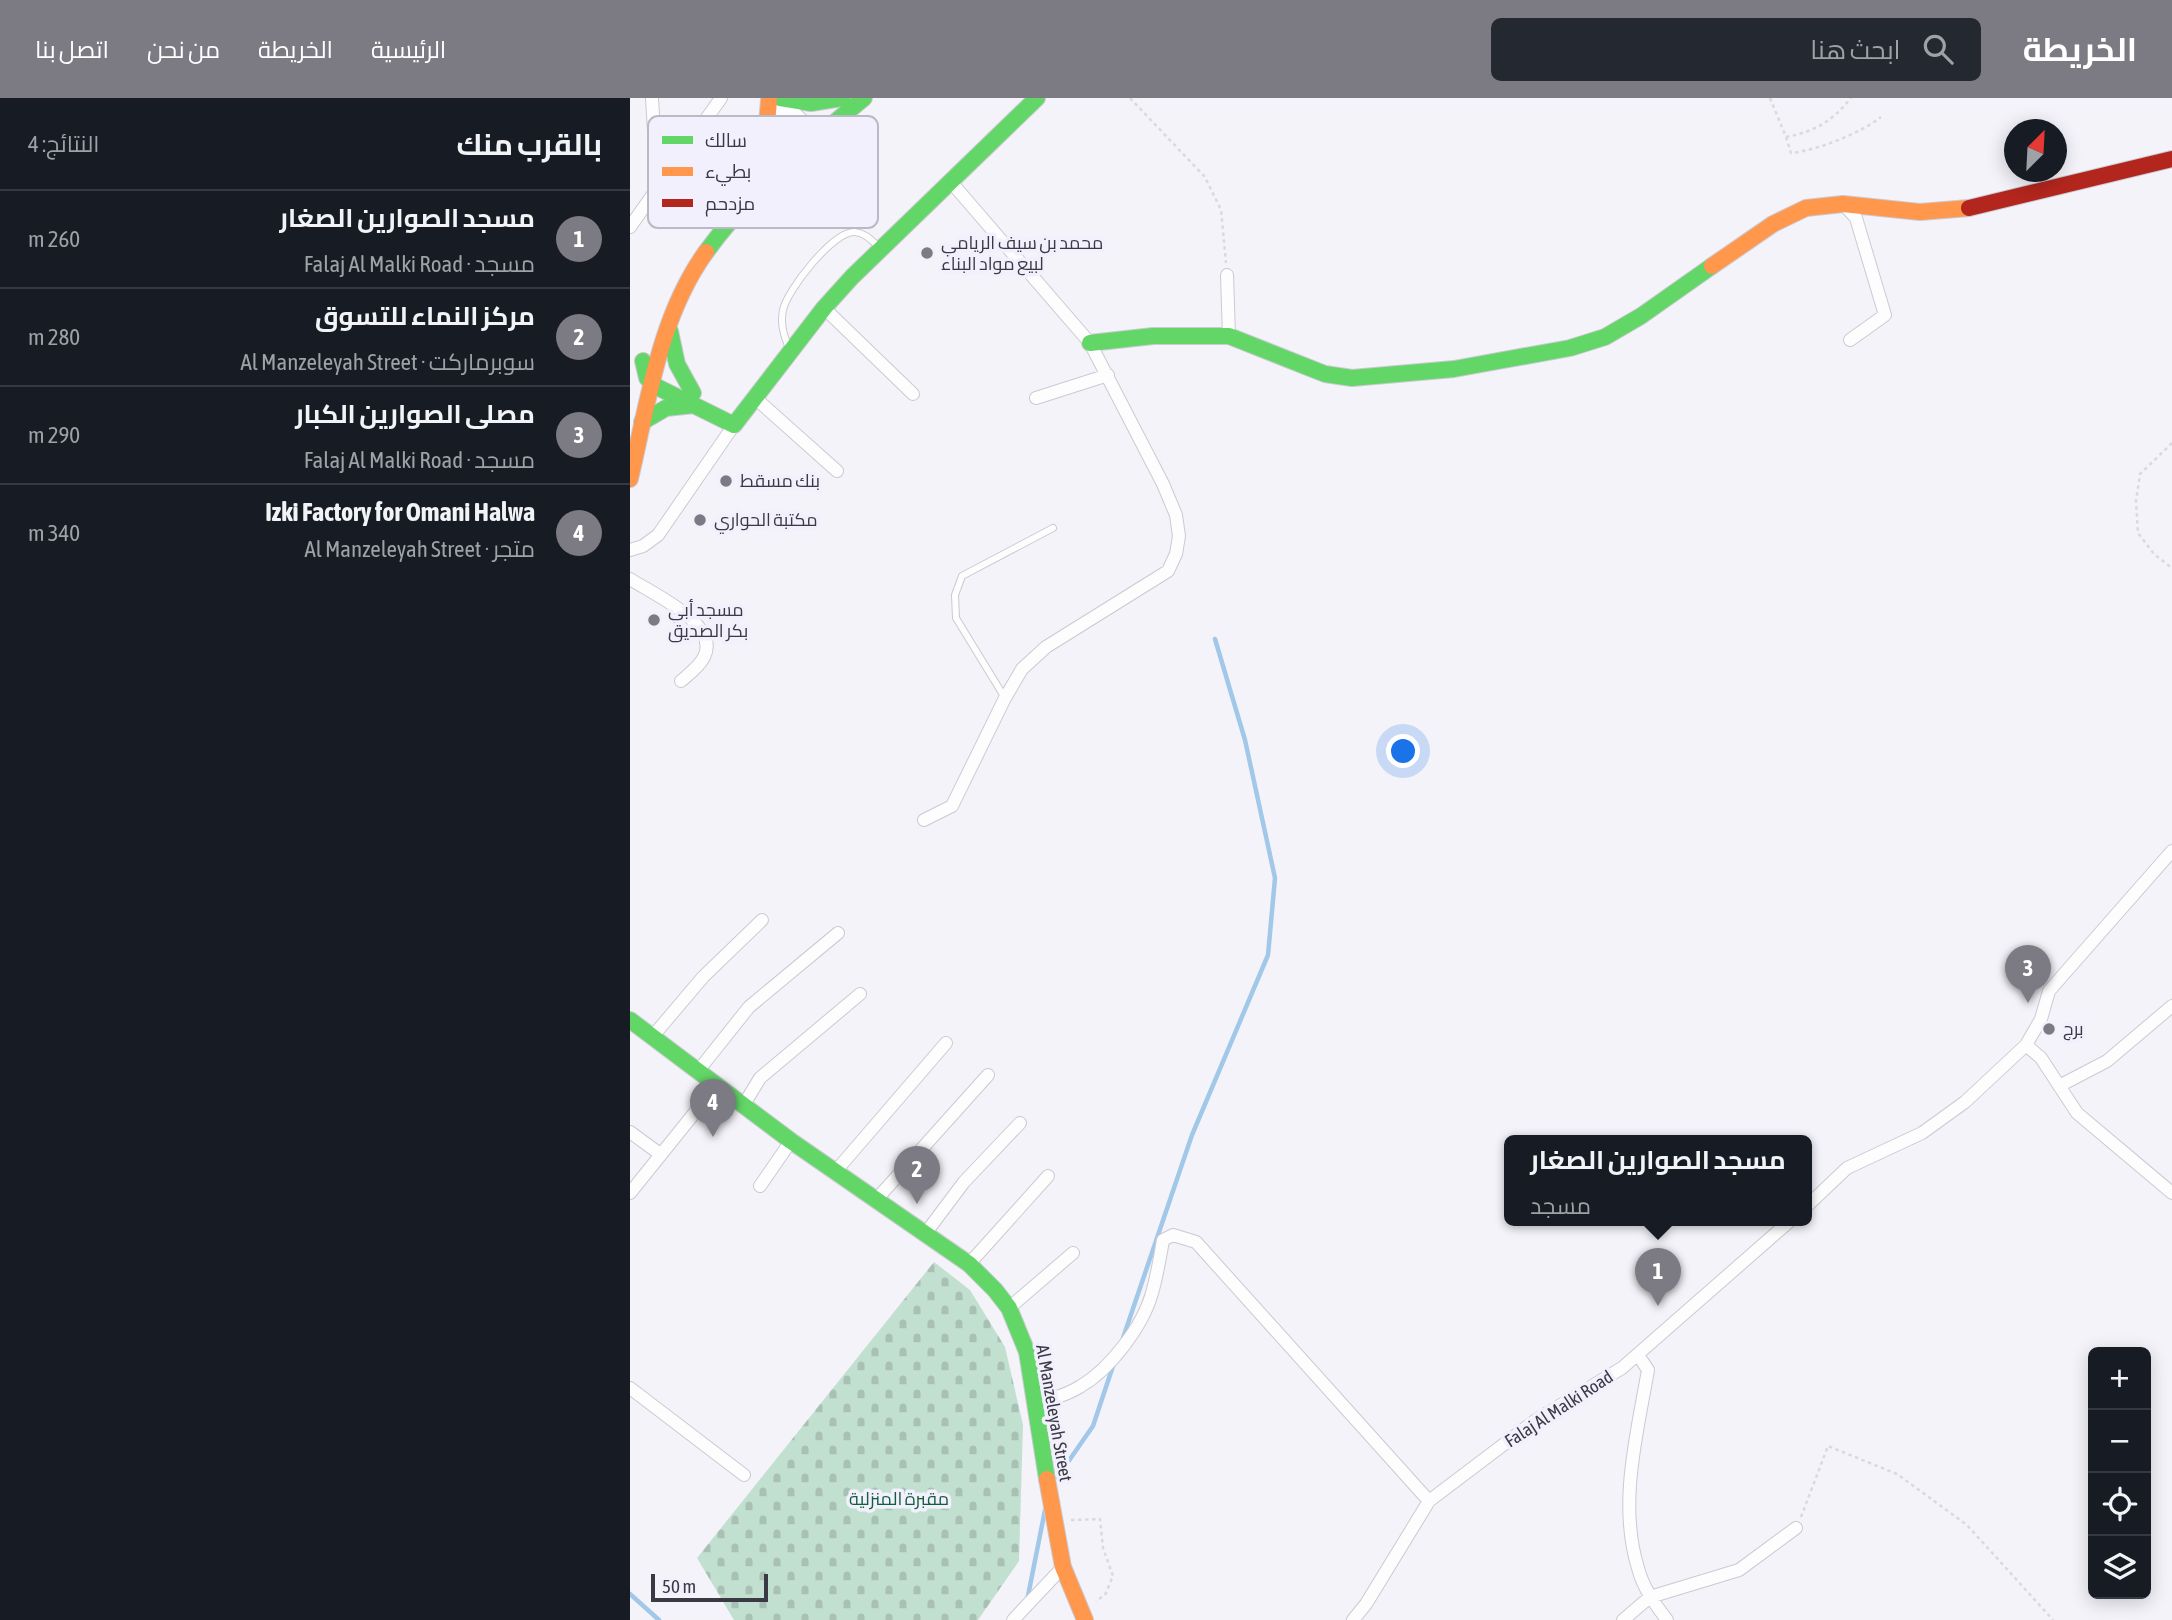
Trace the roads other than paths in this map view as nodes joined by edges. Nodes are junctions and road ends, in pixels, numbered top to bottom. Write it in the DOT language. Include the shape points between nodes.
graph roads {
  1 [pos="652,98"];
  2 [pos="721,98"];
  3 [pos="842,98"];
  4 [pos="850,98"];
  5 [pos="864,98"];
  6 [pos="1037,98"];
  7 [pos="774,99"];
  8 [pos="653,116"];
  9 [pos="708,116"];
  10 [pos="791,116"];
  11 [pos="832,116"];
  12 [pos="840,116"];
  13 [pos="2172,159"];
  14 [pos="950,182"];
  15 [pos="648,202"];
  16 [pos="1843,204"];
  17 [pos="630,227"];
  18 [pos="713,228"];
  19 [pos="726,228"];
  20 [pos="880,248"];
  21 [pos="1227,275"];
  22 [pos="824,308"];
  23 [pos="670,328"];
  24 [pos="1229,336"];
  25 [pos="1850,340"];
  26 [pos="1090,342"];
  27 [pos="790,351"];
  28 [pos="1108,376"];
  29 [pos="647,381"];
  30 [pos="913,394"];
  31 [pos="754,397"];
  32 [pos="1036,398"];
  33 [pos="694,399"];
  34 [pos="737,421"];
  35 [pos="636,422"];
  36 [pos="837,471"];
  37 [pos="630,479"];
  38 [pos="1053,528"];
  39 [pos="630,550"];
  40 [pos="630,579"];
  41 [pos="681,681"];
  42 [pos="1005,698"];
  43 [pos="924,820"];
  44 [pos="2172,851"];
  45 [pos="762,920"];
  46 [pos="838,933"];
  47 [pos="860,994"];
  48 [pos="2172,1006"];
  49 [pos="630,1020"];
  50 [pos="653,1036"];
  51 [pos="946,1044"];
  52 [pos="2026,1045"];
  53 [pos="698,1071"];
  54 [pos="988,1075"];
  55 [pos="717,1085"];
  56 [pos="2059,1086"];
  57 [pos="743,1106"];
  58 [pos="1020,1123"];
  59 [pos="630,1132"];
  60 [pos="791,1141"];
  61 [pos="660,1154"];
  62 [pos="835,1172"];
  63 [pos="1048,1175"];
  64 [pos="761,1186"];
  65 [pos="630,1193"];
  66 [pos="2172,1193"];
  67 [pos="875,1201"];
  68 [pos="1812,1201"];
  69 [pos="1784,1226"];
  70 [pos="925,1234"];
  71 [pos="1073,1253"];
  72 [pos="969,1264"];
  73 [pos="1009,1308"];
  74 [pos="1638,1355"];
  75 [pos="630,1388"];
  76 [pos="1035,1403"];
  77 [pos="744,1475"];
  78 [pos="1429,1500"];
  79 [pos="1796,1528"];
  80 [pos="1063,1567"];
  81 [pos="1650,1597"];
  82 [pos="1084,1616"];
  83 [pos="1013,1620"];
  84 [pos="1353,1620"];
  85 [pos="1623,1620"];
  86 [pos="1667,1620"];
  1 -- 8 [label="street"];
  2 -- 9 [label="street"];
  3 -- 7 [label="street" via="811,103"];
  4 -- 11 [label="street"];
  5 -- 12 [label="street"];
  6 -- 14 [label="street"];
  7 -- 10 [label="street"];
  13 -- 16 [label="street" via="1975,208 1920,212"];
  14 -- 20 [label="street"];
  14 -- 26 [label="street"];
  15 -- 17 [label="street"];
  16 -- 24 [label="street" via="1806,208 1773,224 1641,316 1605,337 1570,348 1454,369 1352,378 1325,374"];
  16 -- 25 [label="street" via="1856,218 1885,315"];
  18 -- 29 [label="street" via="664,306 643,360"];
  19 -- 23 [label="street" via="686,286"];
  20 -- 22 [label="street"];
  20 -- 27 [label="lane" via="861,233 842,234 797,283 786,300 782,319"];
  21 -- 24 [label="street"];
  22 -- 27 [label="street"];
  22 -- 30 [label="street"];
  23 -- 29 [label="street"];
  23 -- 33 [label="street" via="674,356"];
  24 -- 26 [label="street"];
  26 -- 28 [label="street"];
  27 -- 31 [label="street"];
  28 -- 32 [label="street"];
  28 -- 42 [label="street" via="1176,515 1176,554 1168,571 1046,648 1021,669"];
  29 -- 33 [label="street"];
  29 -- 35 [label="street"];
  31 -- 34 [label="street"];
  31 -- 36 [label="street"];
  33 -- 34 [label="street"];
  33 -- 35 [label="street"];
  34 -- 39 [label="street" via="658,535"];
  35 -- 37 [label="street"];
  38 -- 42 [label="lane" via="962,576 955,595 956,618"];
  40 -- 41 [label="street" via="695,621 705,634 704,659"];
  42 -- 43 [label="street" via="952,806"];
  44 -- 52 [label="street" via="2049,991 2041,1019"];
  45 -- 50 [label="street" via="703,977"];
  46 -- 53 [label="street" via="749,1007"];
  47 -- 57 [label="street" via="760,1078"];
  48 -- 56 [label="street" via="2107,1061"];
  49 -- 50 [label="street, Al Manzeleyah Street"];
  50 -- 53 [label="street, Al Manzeleyah Street"];
  51 -- 62 [label="street"];
  52 -- 56 [label="street" via="2041,1058"];
  52 -- 68 [label="street" via="1965,1102 1922,1133 1847,1168"];
  53 -- 55 [label="street, Al Manzeleyah Street"];
  54 -- 67 [label="street"];
  55 -- 57 [label="street, Al Manzeleyah Street"];
  55 -- 61 [label="street"];
  56 -- 66 [label="street" via="2077,1113"];
  57 -- 60 [label="street, Al Manzeleyah Street"];
  58 -- 70 [label="street" via="964,1182"];
  59 -- 61 [label="street"];
  60 -- 62 [label="street, Al Manzeleyah Street"];
  60 -- 64 [label="street"];
  61 -- 65 [label="street"];
  62 -- 67 [label="street, Al Manzeleyah Street"];
  63 -- 72 [label="street"];
  67 -- 70 [label="street, Al Manzeleyah Street"];
  69 -- 74 [label="street, Falaj Al Malki Road"];
  70 -- 72 [label="street, Al Manzeleyah Street"];
  71 -- 73 [label="street"];
  72 -- 73 [label="street, Al Manzeleyah Street"];
  73 -- 76 [label="street, Al Manzeleyah Street" via="1027,1353"];
  74 -- 78 [label="street, Falaj Al Malki Road" via="1536,1420"];
  74 -- 81 [label="street" via="1648,1370 1629,1514 1638,1570"];
  75 -- 77 [label="street"];
  76 -- 78 [label="street" via="1081,1387 1124,1345 1152,1294 1163,1240 1173,1234 1196,1242"];
  76 -- 80 [label="street, Al Manzeleyah Street"];
  78 -- 84 [label="street, Falaj Al Malki Road"];
  79 -- 81 [label="street" via="1739,1570"];
  80 -- 82 [label="street, Al Manzeleyah Street"];
  80 -- 83 [label="street"];
  81 -- 85 [label="street"];
  81 -- 86 [label="street"];
}
